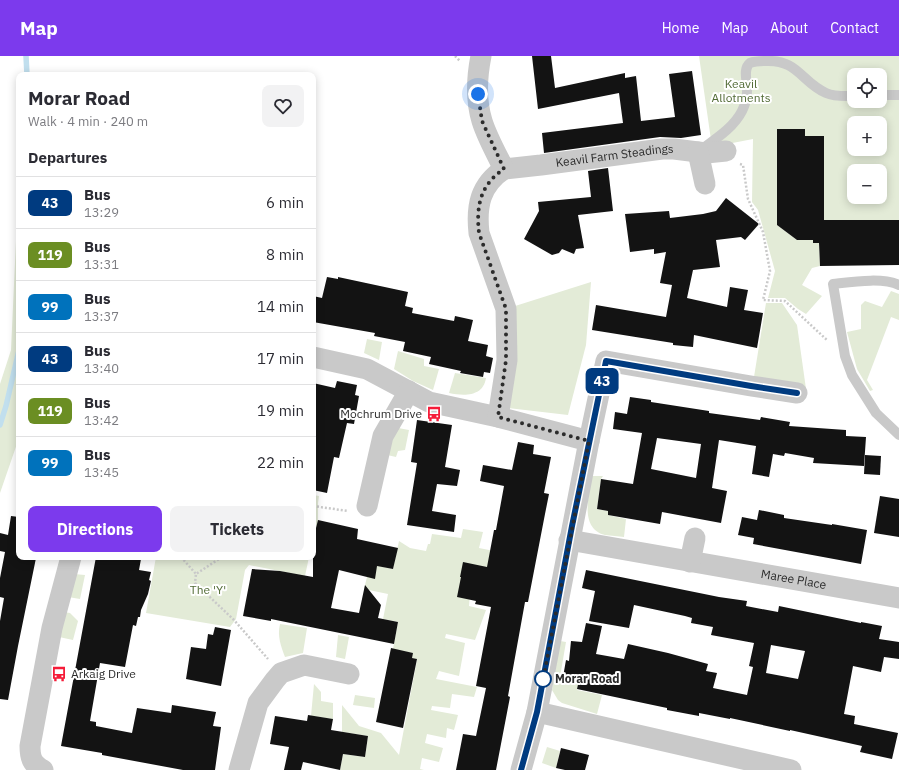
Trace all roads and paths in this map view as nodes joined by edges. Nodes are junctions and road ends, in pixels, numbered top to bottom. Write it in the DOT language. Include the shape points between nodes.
graph roads {
  1 [pos="481,56"];
  2 [pos="771,58"];
  3 [pos="887,95"];
  4 [pos="899,95"];
  5 [pos="847,96"];
  6 [pos="726,151"];
  7 [pos="698,152"];
  8 [pos="504,169"];
  9 [pos="705,184"];
  10 [pos="899,285"];
  11 [pos="845,356"];
  12 [pos="316,358"];
  13 [pos="408,391"];
  14 [pos="797,393"];
  15 [pos="498,417"];
  16 [pos="899,435"];
  17 [pos="589,441"];
  18 [pos="316,506"];
  19 [pos="367,506"];
  20 [pos="695,538"];
  21 [pos="569,540"];
  22 [pos="70,560"];
  23 [pos="184,560"];
  24 [pos="217,560"];
  25 [pos="690,562"];
  26 [pos="196,574"];
  27 [pos="898,595"];
  28 [pos="281,673"];
  29 [pos="349,674"];
  30 [pos="537,712"];
  31 [pos="725,763"];
  32 [pos="34,768"];
  33 [pos="240,770"];
  34 [pos="521,770"];
  35 [pos="791,770"];
  1 -- 8 [label="street" via="478,83 482,121"];
  2 -- 5 [label="lane" via="790,65 828,94"];
  2 -- 7 [label="lane" via="747,65 747,92 743,110 727,129"];
  3 -- 4 [label="lane"];
  6 -- 7 [label="street, Keavil Farm Steadings"];
  6 -- 11 [label="path" via="732,162 742,165 748,199 763,232 770,272 763,300 785,301"];
  7 -- 8 [label="street, Keavil Farm Steadings" via="662,149"];
  7 -- 9 [label="street"];
  8 -- 15 [label="street" via="488,183 478,206 479,233 506,309 506,360"];
  10 -- 11 [label="lane" via="871,281 833,284"];
  11 -- 16 [label="lane" via="852,376 876,413"];
  12 -- 13 [label="street" via="367,369"];
  13 -- 15 [label="street" via="429,402"];
  13 -- 19 [label="street" via="383,436"];
  14 -- 17 [label="street" via="606,361"];
  15 -- 17 [label="street"];
  17 -- 21 [label="street"];
  18 -- 19 [label="path" via="358,512"];
  20 -- 25 [label="street"];
  21 -- 25 [label="street, Maree Place"];
  21 -- 30 [label="street"];
  22 -- 32 [label="street" via="52,628 30,746"];
  23 -- 26 [label="path"];
  24 -- 26 [label="path"];
  25 -- 27 [label="street, Maree Place"];
  26 -- 28 [label="path" via="195,583 234,620"];
  28 -- 29 [label="street" via="304,666"];
  28 -- 33 [label="street" via="258,703"];
  30 -- 31 [label="street"];
  30 -- 34 [label="street"];
  31 -- 35 [label="street"];
}
